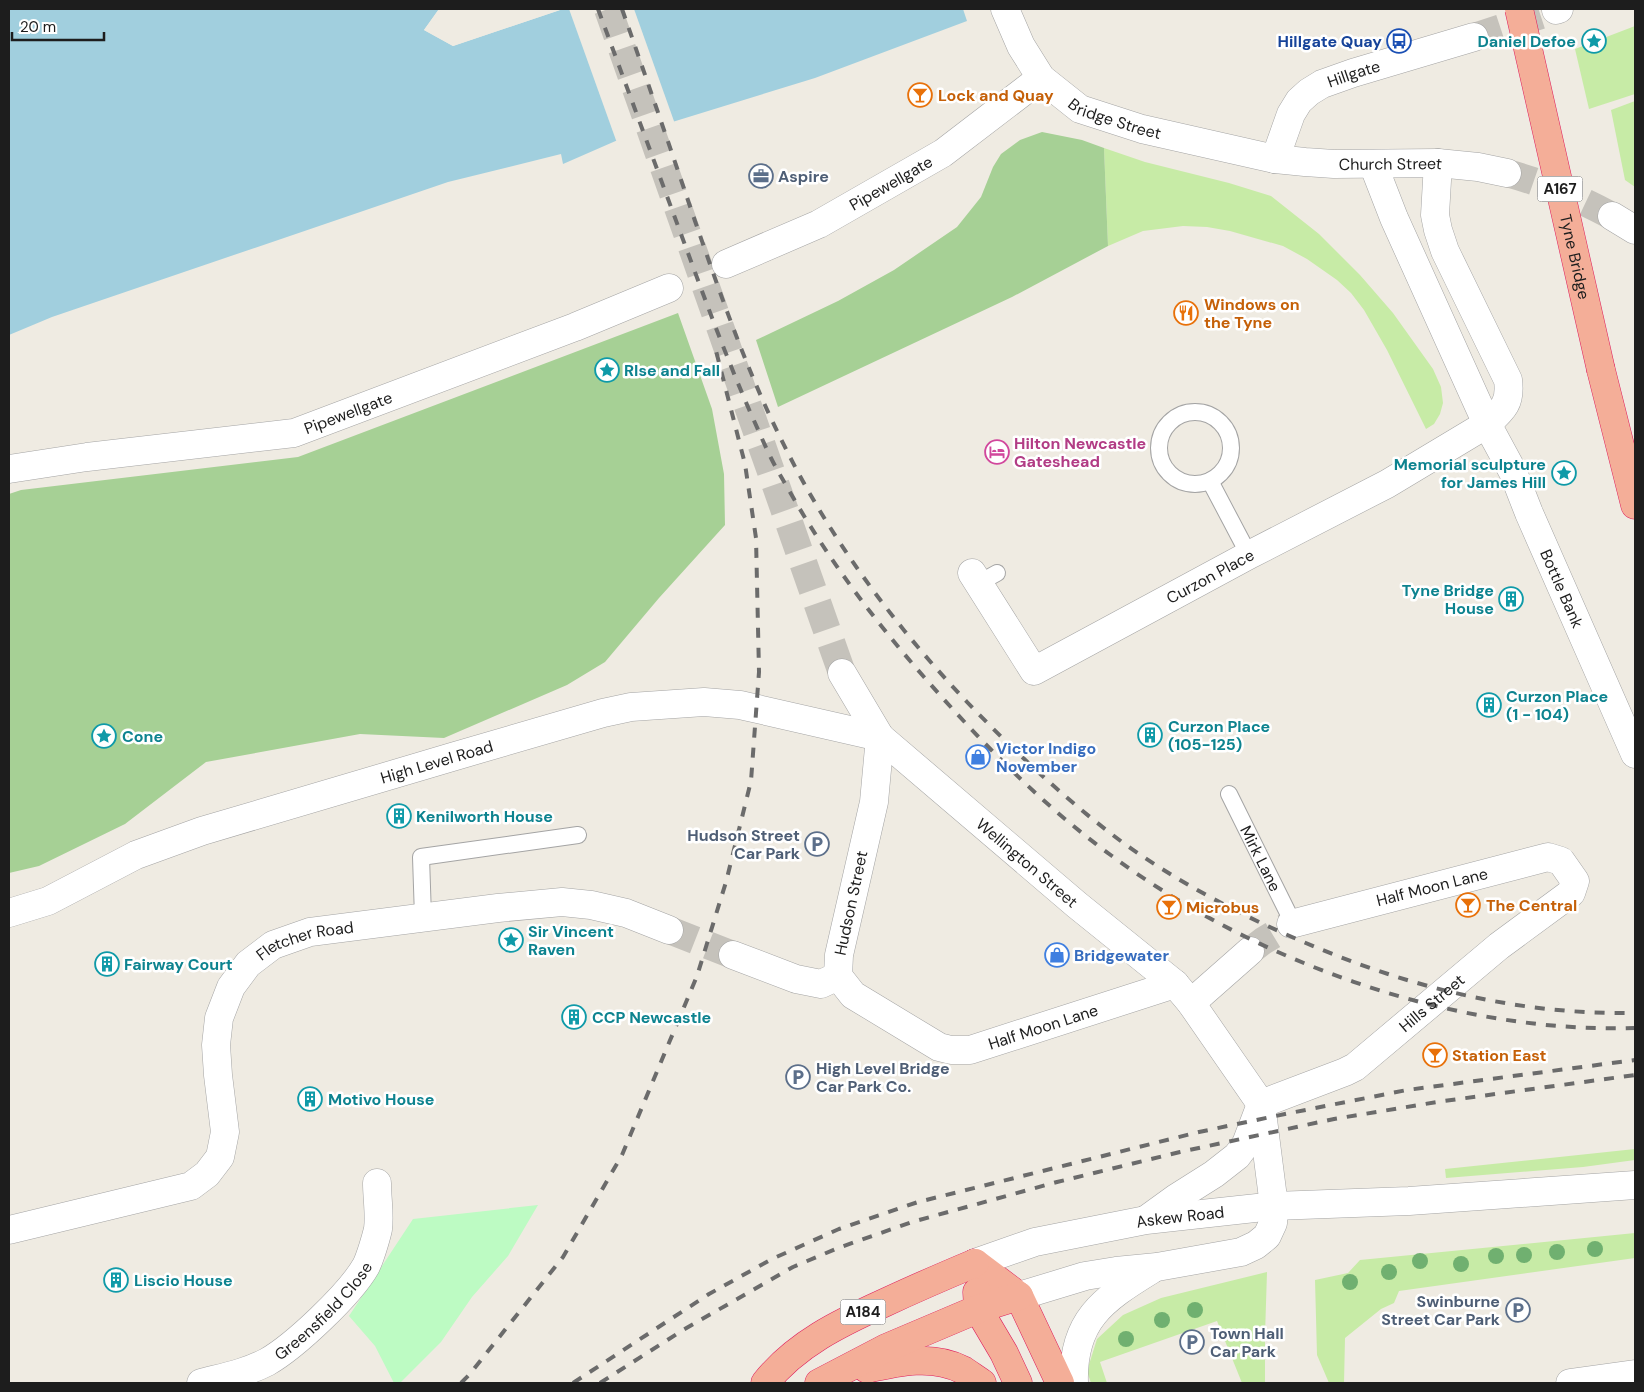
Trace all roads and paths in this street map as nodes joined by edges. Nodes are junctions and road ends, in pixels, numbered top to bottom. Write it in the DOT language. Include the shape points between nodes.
graph roads {
  1 [pos="1005,9"];
  2 [pos="1519,9"];
  3 [pos="1474,37"];
  4 [pos="1041,78"];
  5 [pos="1275,158"];
  6 [pos="1438,162"];
  7 [pos="1373,164"];
  8 [pos="1506,173"];
  9 [pos="1612,216"];
  10 [pos="1635,230"];
  11 [pos="726,264"];
  12 [pos="669,288"];
  13 [pos="1488,424"];
  14 [pos="9,469"];
  15 [pos="1210,480"];
  16 [pos="1635,504"];
  17 [pos="1249,554"];
  18 [pos="983,577"];
  19 [pos="842,673"];
  20 [pos="880,737"];
  21 [pos="1635,754"];
  22 [pos="1229,794"];
  23 [pos="578,835"];
  24 [pos="1568,871"];
  25 [pos="9,913"];
  26 [pos="423,917"];
  27 [pos="1292,923"];
  28 [pos="670,930"];
  29 [pos="1250,952"];
  30 [pos="733,954"];
  31 [pos="838,976"];
  32 [pos="1183,993"];
  33 [pos="939,1047"];
  34 [pos="1261,1104"];
  35 [pos="377,1183"];
  36 [pos="1635,1185"];
  37 [pos="1274,1206"];
  38 [pos="1146,1220"];
  39 [pos="9,1230"];
  40 [pos="975,1263"];
  41 [pos="1156,1267"];
  42 [pos="1019,1296"];
  43 [pos="978,1308"];
  44 [pos="1634,1377"];
  45 [pos="824,1380"];
  46 [pos="201,1383"];
  47 [pos="765,1383"];
  48 [pos="982,1383"];
  49 [pos="1018,1383"];
  50 [pos="1060,1383"];
  51 [pos="1074,1383"];
  52 [pos="1570,1383"];
  1 -- 4 [label="street, Bridge Street" via="1021,46"];
  2 -- 16 [label="highway, Tyne Bridge / A167, bridge" via="1601,370"];
  3 -- 5 [label="street, Hillgate" via="1322,84 1299,101 1290,114"];
  4 -- 5 [label="street, Bridge Street" via="1080,109 1142,129"];
  4 -- 11 [label="street, Pipewellgate" via="943,153 819,224"];
  5 -- 7 [label="street, Church Street"];
  6 -- 7 [label="street, Church Street"];
  6 -- 8 [label="street, Church Street"];
  6 -- 13 [label="street" via="1435,214 1438,230 1445,251 1508,380 1507,402"];
  7 -- 13 [label="street, Bottle Bank" via="1394,218"];
  9 -- 10 [label="street"];
  12 -- 14 [label="street, Pipewellgate" via="294,433"];
  13 -- 17 [label="street, Curzon Place" via="1387,484"];
  13 -- 21 [label="street, Bottle Bank" via="1513,472"];
  15 -- 15 [label="lane" via="1192,484 1180,481 1162,464 1160,438 1174,418 1199,412 1221,423 1228,434 1230,456 1225,467"];
  15 -- 17 [label="lane"];
  17 -- 18 [label="street, Curzon Place" via="1034,670"];
  19 -- 20 [label="street"];
  20 -- 25 [label="street, High Level Road" via="740,705 704,702 631,706 202,831 136,855 48,901"];
  20 -- 31 [label="street, Hudson Street" via="874,802 839,955"];
  20 -- 32 [label="street, Wellington Street"];
  22 -- 27 [label="lane, Mirk Lane"];
  23 -- 26 [label="lane" via="421,858"];
  24 -- 27 [label="street, Half Moon Lane" via="1561,861 1548,858"];
  24 -- 34 [label="street, Hills Street" via="1575,881 1572,893 1499,946 1355,1067"];
  26 -- 28 [label="street, Fletcher Road" via="562,902 626,913"];
  26 -- 39 [label="street, Fletcher Road" via="310,932 273,945 248,964 231,987 219,1018 216,1045 225,1132 220,1157 207,1174 190,1186"];
  29 -- 32 [label="street, Half Moon Lane"];
  30 -- 31 [label="street" via="796,979 821,984"];
  31 -- 33 [label="street, Hudson Street" via="853,995"];
  32 -- 33 [label="street, Half Moon Lane" via="970,1050"];
  32 -- 34 [label="street, Wellington Street"];
  34 -- 37 [label="street"];
  34 -- 38 [label="street" via="1246,1144 1237,1156"];
  35 -- 46 [label="street, Greensfield Close" via="378,1229 366,1265 348,1289 317,1322 268,1361"];
  36 -- 37 [label="street, Askew Road" via="1409,1201"];
  37 -- 38 [label="street, Askew Road / A184"];
  37 -- 41 [label="street, A184" via="1273,1223 1267,1236 1256,1245 1241,1252"];
  38 -- 40 [label="street, Askew Road / A184" via="1035,1242"];
  40 -- 42 [label="highway"];
  40 -- 43 [label="highway"];
  40 -- 47 [label="highway, Askew Road / A184" via="818,1336 792,1355"];
  41 -- 42 [label="street, A184" via="1085,1276"];
  41 -- 51 [label="street" via="1106,1299 1093,1314 1078,1344 1073,1365"];
  42 -- 43 [label="highway, A184"];
  42 -- 50 [label="highway"];
  43 -- 45 [label="highway, A184" via="886,1348"];
  43 -- 49 [label="highway"];
  44 -- 52 [label="street"];
  45 -- 48 [label="highway" via="914,1360 939,1362 962,1370"];
}
